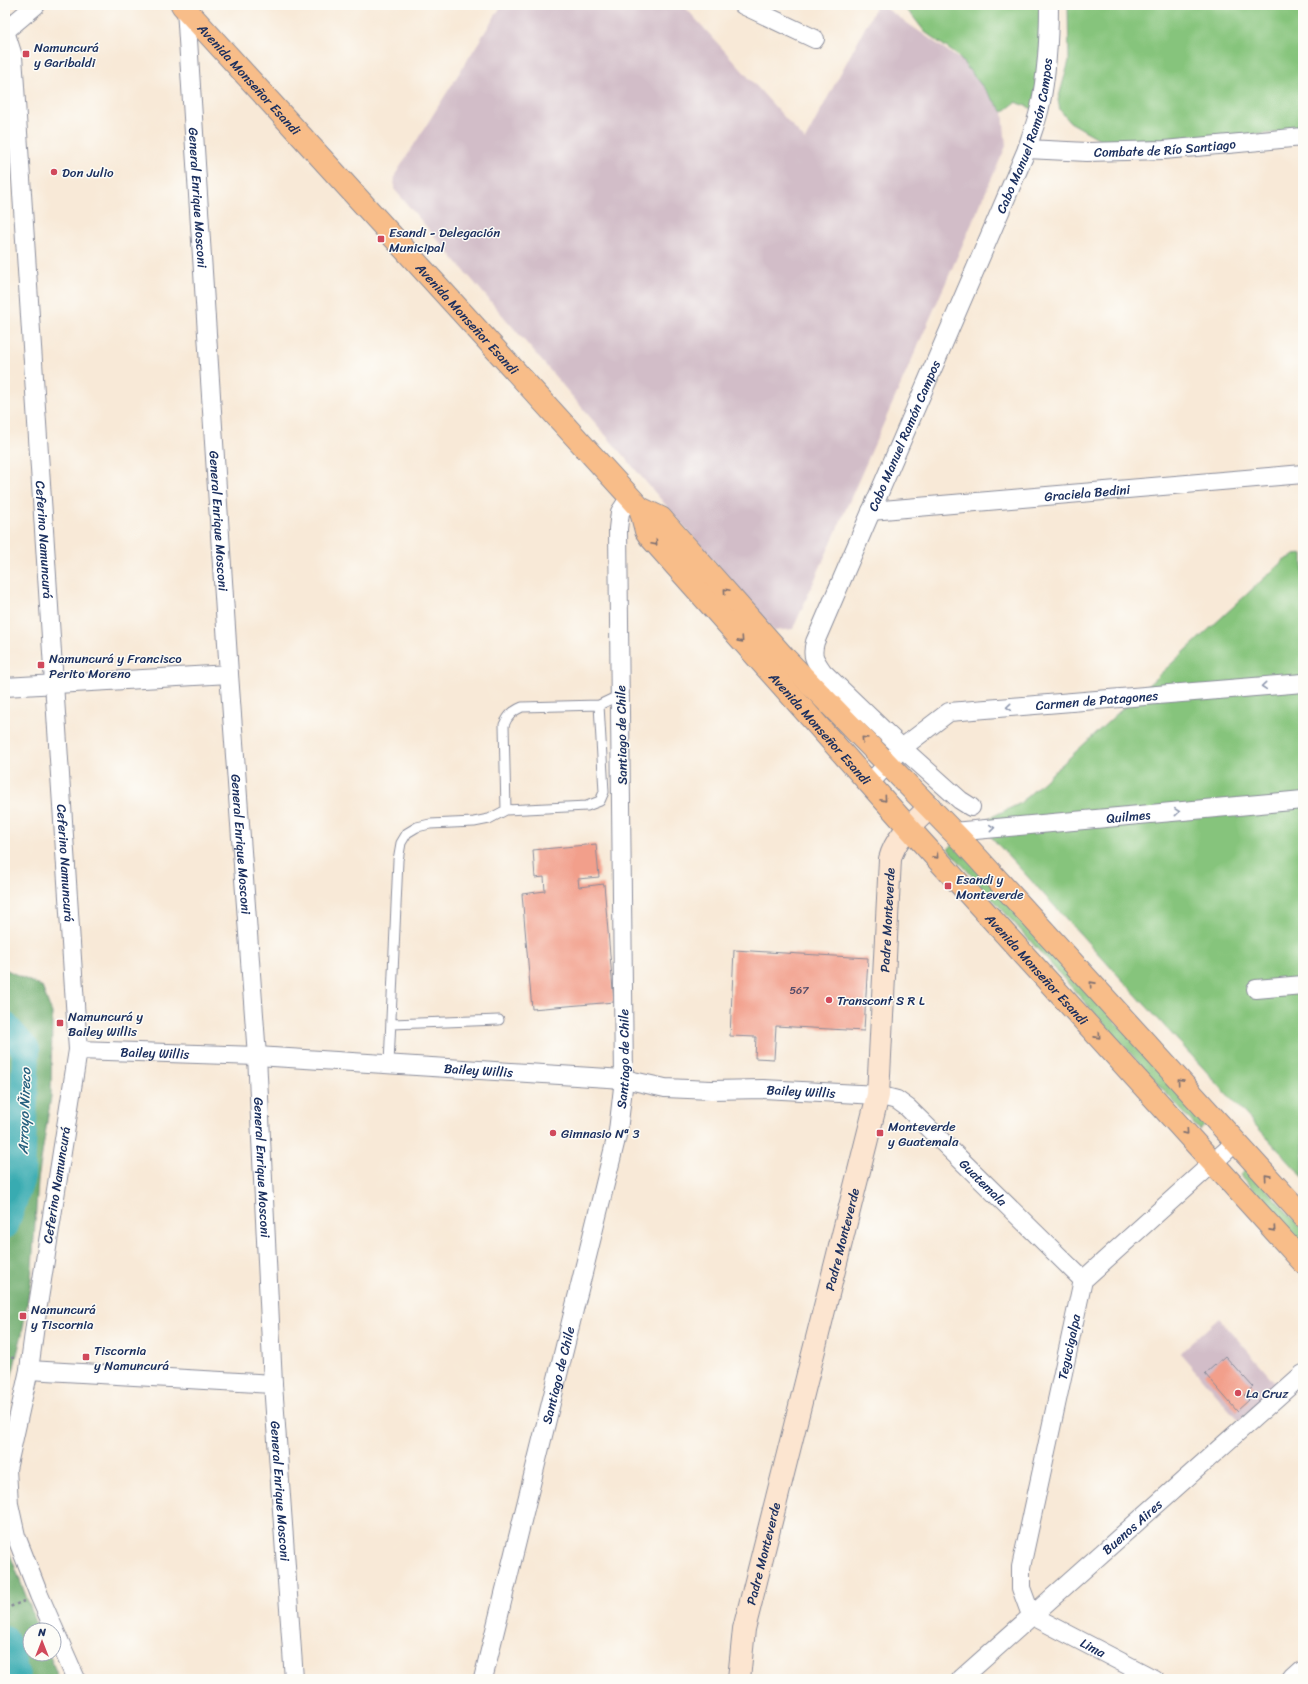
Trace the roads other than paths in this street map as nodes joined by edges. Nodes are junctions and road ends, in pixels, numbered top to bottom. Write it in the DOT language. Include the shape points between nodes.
graph roads {
  1 [pos="36,5"];
  2 [pos="743,5"];
  3 [pos="1049,5"];
  4 [pos="184,7"];
  5 [pos="5,31"];
  6 [pos="815,39"];
  7 [pos="1303,137"];
  8 [pos="1027,149"];
  9 [pos="1303,474"];
  10 [pos="635,503"];
  11 [pos="871,511"];
  12 [pos="229,674"];
  13 [pos="1303,683"];
  14 [pos="54,684"];
  15 [pos="5,687"];
  16 [pos="620,695"];
  17 [pos="599,706"];
  18 [pos="895,756"];
  19 [pos="870,783"];
  20 [pos="1303,800"];
  21 [pos="930,807"];
  22 [pos="971,807"];
  23 [pos="506,810"];
  24 [pos="909,828"];
  25 [pos="953,832"];
  26 [pos="1303,985"];
  27 [pos="1256,989"];
  28 [pos="499,1020"];
  29 [pos="392,1024"];
  30 [pos="78,1050"];
  31 [pos="257,1056"];
  32 [pos="389,1064"];
  33 [pos="624,1079"];
  34 [pos="878,1095"];
  35 [pos="1236,1142"];
  36 [pos="1213,1162"];
  37 [pos="1303,1216"];
  38 [pos="1303,1262"];
  39 [pos="1083,1280"];
  40 [pos="29,1370"];
  41 [pos="1303,1374"];
  42 [pos="273,1384"];
  43 [pos="1032,1615"];
  44 [pos="1303,1670"];
  45 [pos="76,1679"];
  46 [pos="294,1679"];
  47 [pos="483,1679"];
  48 [pos="739,1679"];
  49 [pos="961,1679"];
  50 [pos="1154,1679"];
  51 [pos="1293,1679"];
  1 -- 5 [label="street"];
  2 -- 6 [label="street"];
  3 -- 8 [label="street, Cabo Manuel Ramón Campos" via="1045,80 1040,108"];
  4 -- 10 [label="main road, Avenida Monseñor Esandi"];
  4 -- 12 [label="street, General Enrique Mosconi"];
  5 -- 14 [label="street, Ceferino Namuncurá" via="14,64"];
  7 -- 8 [label="street, Combate de Río Santiago" via="1164,150 1087,152"];
  8 -- 11 [label="street, Cabo Manuel Ramón Campos"];
  9 -- 11 [label="street, Graciela Bedini"];
  10 -- 16 [label="street, Santiago de Chile" via="620,512 618,529"];
  18 -- 10 [label="main road, Avenida Monseñor Esandi, one-way" via="783,656 661,518"];
  10 -- 19 [label="main road, Avenida Monseñor Esandi, one-way" via="650,537"];
  11 -- 18 [label="street, Cabo Manuel Ramón Campos" via="814,642 813,655 823,672"];
  12 -- 14 [label="street"];
  12 -- 31 [label="street, General Enrique Mosconi"];
  13 -- 18 [label="street, Carmen de Patagones, one-way" via="949,712"];
  14 -- 15 [label="street"];
  14 -- 30 [label="street, Ceferino Namuncurá"];
  16 -- 17 [label="lane"];
  16 -- 33 [label="street, Santiago de Chile"];
  17 -- 23 [label="lane" via="522,707 507,716 504,725"];
  17 -- 23 [label="lane" via="604,792 600,801 587,806"];
  18 -- 19 [label="street, Carmen de Patagones"];
  18 -- 21 [label="main road, Avenida Monseñor Esandi"];
  18 -- 22 [label="street, Cabo Manuel Ramón Campos"];
  19 -- 24 [label="main road, Avenida Monseñor Esandi, one-way"];
  25 -- 20 [label="street, Quilmes, one-way"];
  21 -- 24 [label="street, Padre Monteverde"];
  21 -- 25 [label="main road, Avenida Monseñor Esandi"];
  23 -- 29 [label="lane" via="489,819 474,822 417,827 407,833 401,843 396,883"];
  24 -- 34 [label="street, Padre Monteverde" via="893,848 890,858"];
  24 -- 36 [label="main road, Avenida Monseñor Esandi, one-way"];
  35 -- 25 [label="main road, Avenida Monseñor Esandi, one-way"];
  26 -- 27 [label="street"];
  28 -- 29 [label="lane"];
  29 -- 32 [label="lane"];
  30 -- 31 [label="street, Bailey Willis"];
  30 -- 40 [label="street, Ceferino Namuncurá"];
  31 -- 32 [label="street, Bailey Willis"];
  31 -- 42 [label="street, General Enrique Mosconi"];
  32 -- 33 [label="street, Bailey Willis"];
  33 -- 34 [label="street, Bailey Willis" via="665,1088 763,1089"];
  33 -- 47 [label="street, Santiago de Chile" via="618,1131"];
  34 -- 39 [label="street, Guatemala" via="897,1100 908,1108"];
  34 -- 48 [label="street, Padre Monteverde" via="744,1629"];
  35 -- 36 [label="street"];
  37 -- 35 [label="main road, Avenida Monseñor Esandi, one-way"];
  36 -- 38 [label="main road, Avenida Monseñor Esandi, one-way"];
  36 -- 39 [label="street"];
  39 -- 43 [label="street, Tegucigalpa" via="1021,1567 1021,1588"];
  40 -- 42 [label="street"];
  40 -- 45 [label="street, Ceferino Namuncurá" via="7,1469 9,1504 16,1536"];
  41 -- 43 [label="street, Buenos Aires"];
  42 -- 46 [label="street, General Enrique Mosconi"];
  43 -- 49 [label="street, Buenos Aires"];
  43 -- 50 [label="street, Lima"];
  44 -- 51 [label="street"];
}
